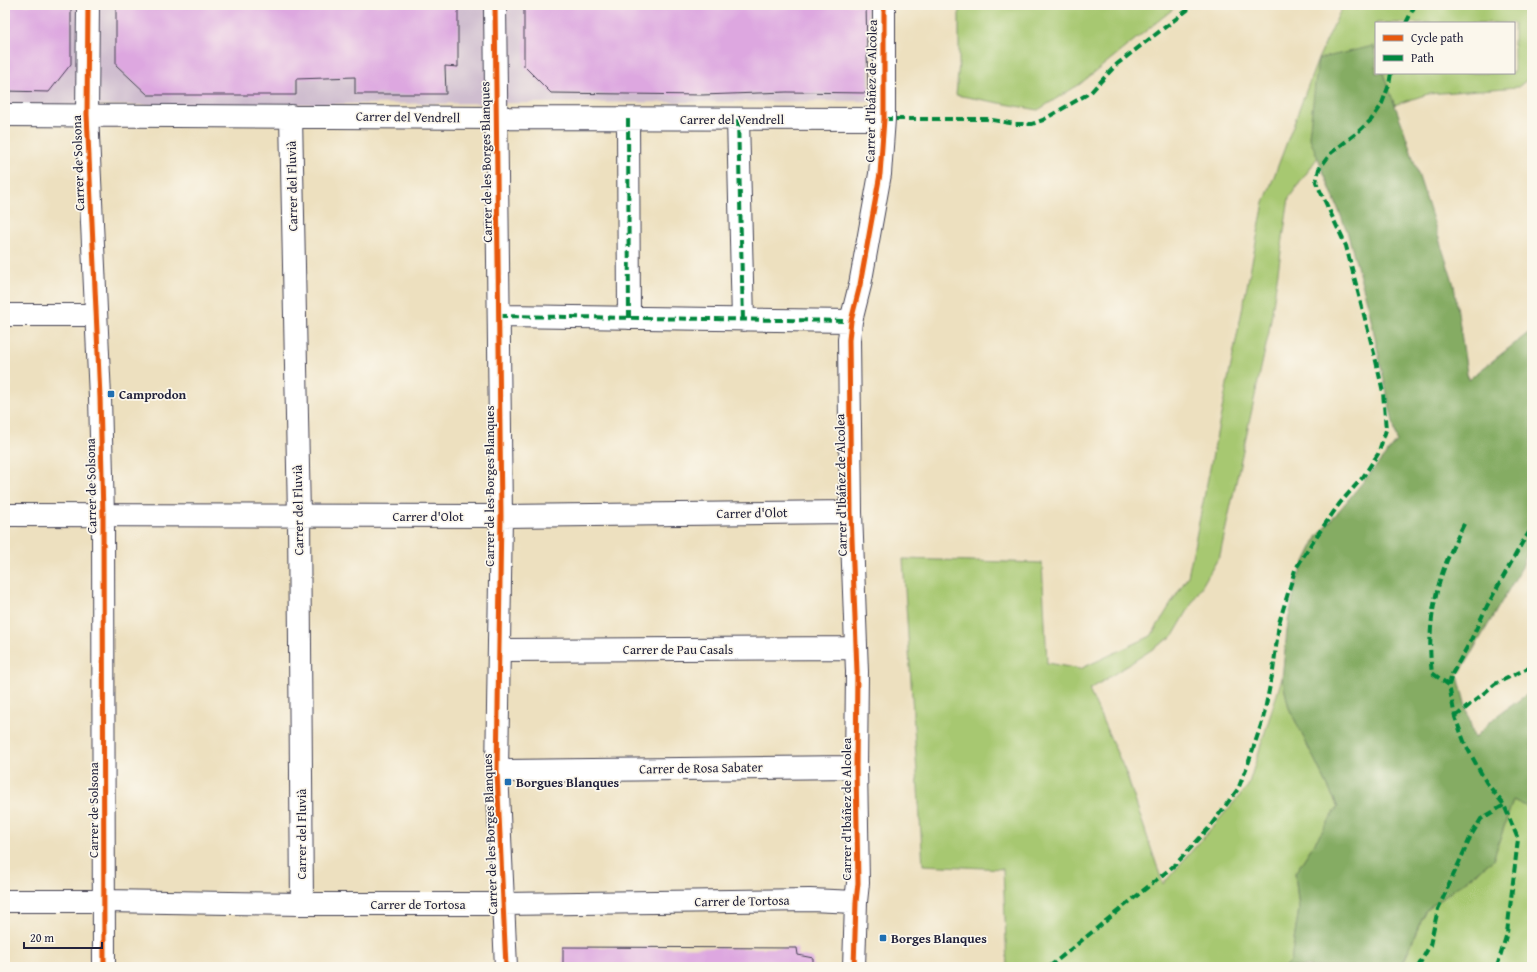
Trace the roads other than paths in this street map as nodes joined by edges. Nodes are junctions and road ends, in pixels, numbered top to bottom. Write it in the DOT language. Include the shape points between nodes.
graph roads {
  1 [pos="88,5"];
  2 [pos="495,5"];
  3 [pos="884,5"];
  4 [pos="87,114"];
  5 [pos="5,115"];
  6 [pos="291,116"];
  7 [pos="496,118"];
  8 [pos="628,119"];
  9 [pos="738,119"];
  10 [pos="884,119"];
  11 [pos="5,315"];
  12 [pos="95,315"];
  13 [pos="499,316"];
  14 [pos="628,318"];
  15 [pos="743,320"];
  16 [pos="851,321"];
  17 [pos="851,512"];
  18 [pos="5,515"];
  19 [pos="103,515"];
  20 [pos="299,516"];
  21 [pos="501,516"];
  22 [pos="856,648"];
  23 [pos="500,650"];
  24 [pos="856,767"];
  25 [pos="497,771"];
  26 [pos="5,901"];
  27 [pos="104,901"];
  28 [pos="856,902"];
  29 [pos="302,904"];
  30 [pos="503,904"];
  31 [pos="104,967"];
  32 [pos="506,967"];
  33 [pos="854,967"];
  1 -- 4 [label="street, Carrer de Solsona"];
  2 -- 7 [label="street, Carrer de les Borges Blanques"];
  3 -- 10 [label="street, Carrer d'Ibáñez de Alcolea"];
  4 -- 5 [label="street, Carrer del Vendrell"];
  4 -- 6 [label="street, Carrer del Vendrell"];
  4 -- 12 [label="street, Carrer de Solsona"];
  6 -- 7 [label="street, Carrer del Vendrell"];
  6 -- 20 [label="street, Carrer del Fluvià"];
  7 -- 8 [label="street, Carrer del Vendrell"];
  7 -- 13 [label="street, Carrer de les Borges Blanques"];
  8 -- 9 [label="street, Carrer del Vendrell"];
  8 -- 14 [label="street"];
  9 -- 10 [label="street, Carrer del Vendrell"];
  9 -- 15 [label="street"];
  10 -- 16 [label="street, Carrer d'Ibáñez de Alcolea" via="880,174 860,286"];
  11 -- 12 [label="street"];
  12 -- 19 [label="street, Carrer de Solsona"];
  13 -- 14 [label="street"];
  13 -- 21 [label="street, Carrer de les Borges Blanques"];
  14 -- 15 [label="street"];
  15 -- 16 [label="street"];
  16 -- 17 [label="street, Carrer d'Ibáñez de Alcolea"];
  17 -- 21 [label="street, Carrer d'Olot"];
  17 -- 22 [label="street, Carrer d'Ibáñez de Alcolea"];
  18 -- 19 [label="street, Carrer d'Olot"];
  19 -- 20 [label="street, Carrer d'Olot"];
  19 -- 27 [label="street, Carrer de Solsona"];
  20 -- 21 [label="street, Carrer d'Olot"];
  20 -- 29 [label="street, Carrer del Fluvià"];
  21 -- 23 [label="street, Carrer de les Borges Blanques"];
  22 -- 23 [label="street, Carrer de Pau Casals"];
  22 -- 24 [label="street, Carrer d'Ibáñez de Alcolea"];
  23 -- 25 [label="street, Carrer de les Borges Blanques"];
  24 -- 25 [label="street, Carrer de Rosa Sabater"];
  24 -- 28 [label="street, Carrer d'Ibáñez de Alcolea"];
  25 -- 30 [label="street, Carrer de les Borges Blanques"];
  26 -- 27 [label="street, Carrer de Tortosa"];
  27 -- 29 [label="street, Carrer de Tortosa"];
  27 -- 31 [label="street, Carrer de Solsona"];
  28 -- 30 [label="street, Carrer de Tortosa" via="810,900"];
  28 -- 33 [label="street, Carrer d'Ibáñez de Alcolea"];
  29 -- 30 [label="street, Carrer de Tortosa"];
  30 -- 32 [label="street, Carrer de les Borges Blanques"];
}
